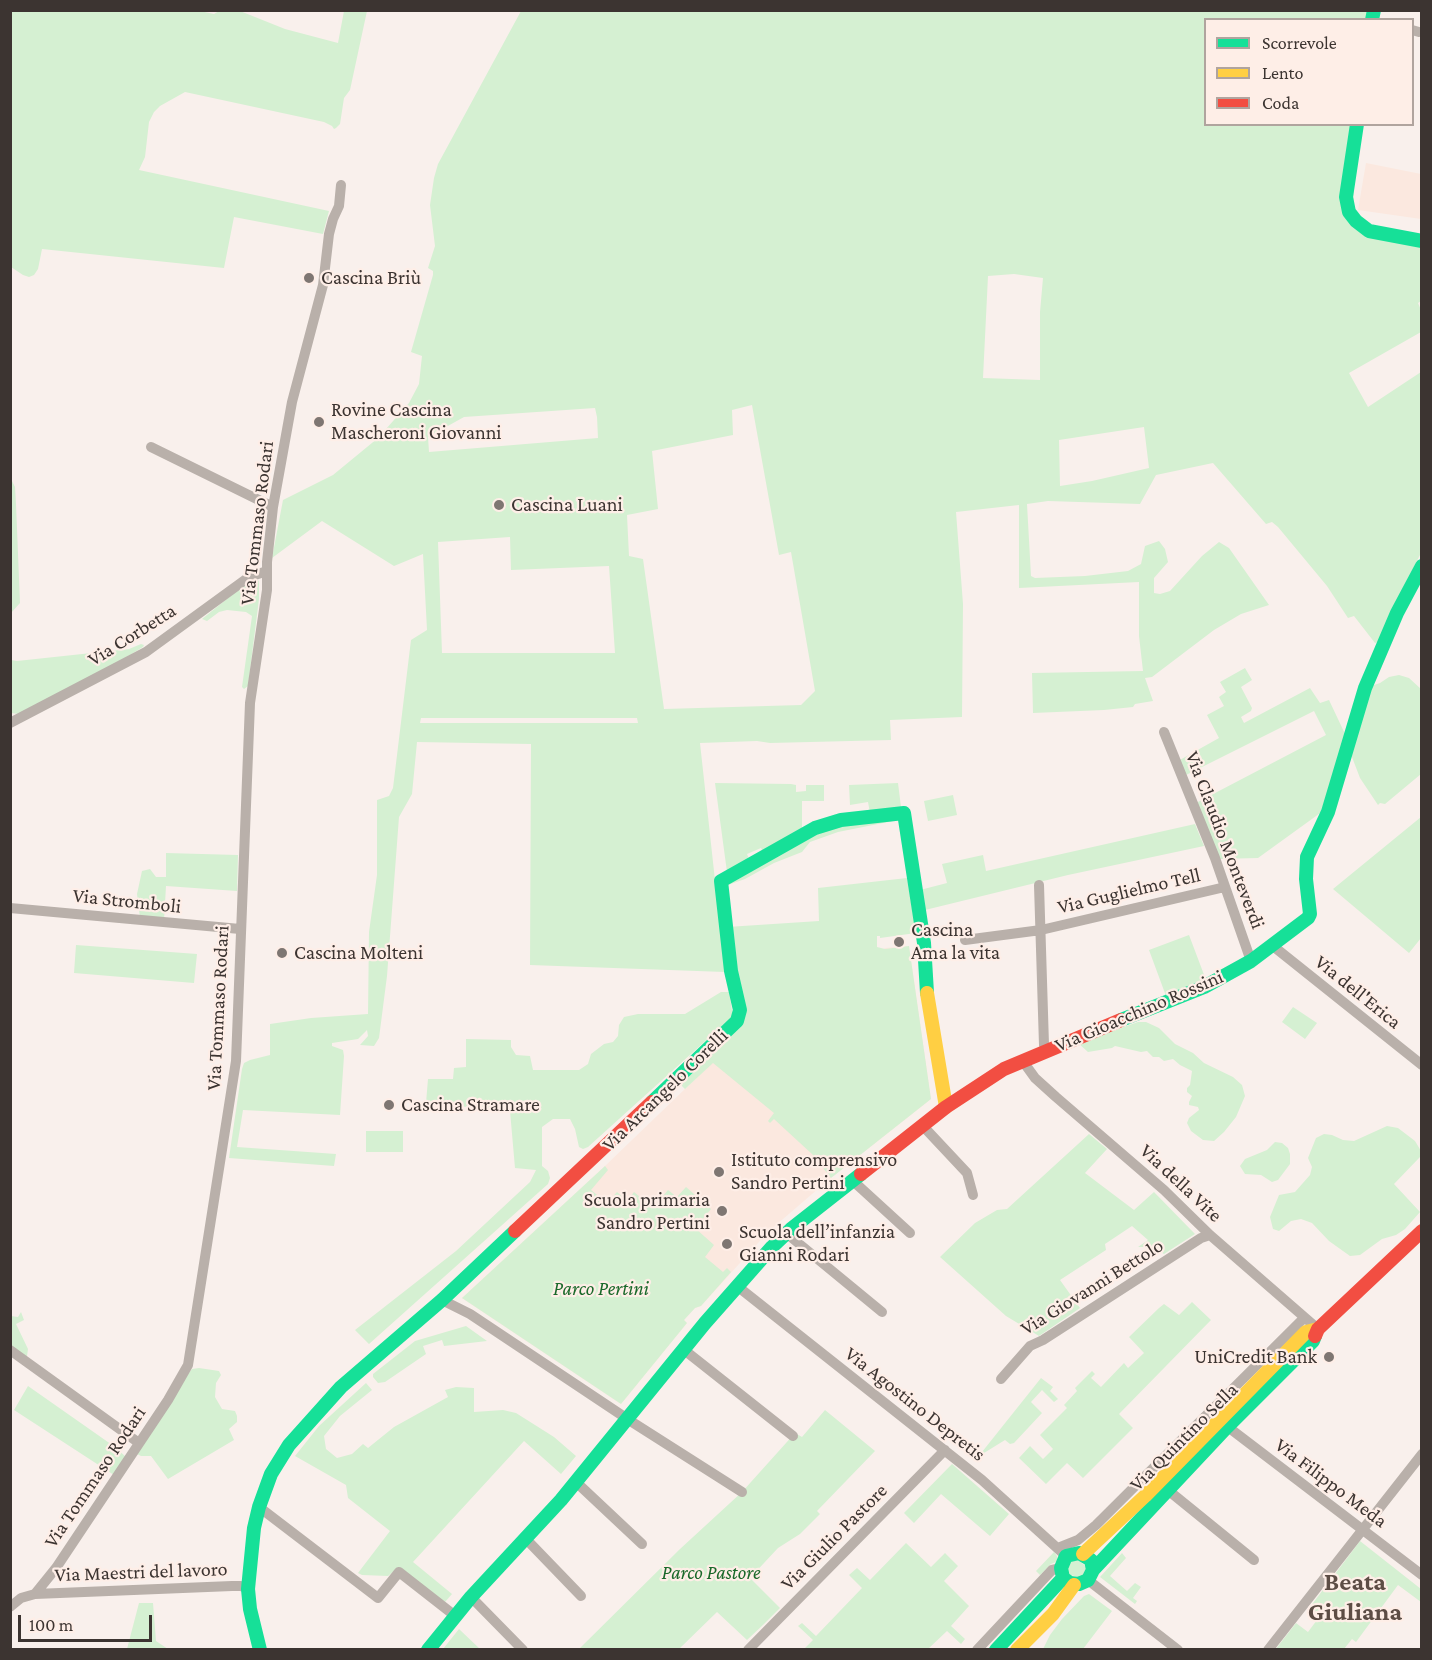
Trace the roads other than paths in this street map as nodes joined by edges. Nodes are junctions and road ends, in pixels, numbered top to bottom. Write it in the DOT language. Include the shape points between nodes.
graph roads {
  1 [pos="1357,126"];
  2 [pos="341,185"];
  3 [pos="1422,241"];
  4 [pos="151,447"];
  5 [pos="273,507"];
  6 [pos="1422,566"];
  7 [pos="267,571"];
  8 [pos="10,723"];
  9 [pos="1164,732"];
  10 [pos="1039,885"];
  11 [pos="1225,887"];
  12 [pos="10,908"];
  13 [pos="240,929"];
  14 [pos="1041,930"];
  15 [pos="965,940"];
  16 [pos="1273,946"];
  17 [pos="1251,961"];
  18 [pos="1046,1050"];
  19 [pos="1022,1060"];
  20 [pos="1422,1065"];
  21 [pos="946,1107"];
  22 [pos="922,1125"];
  23 [pos="852,1180"];
  24 [pos="973,1195"];
  25 [pos="1422,1231"];
  26 [pos="786,1233"];
  27 [pos="910,1233"];
  28 [pos="1210,1235"];
  29 [pos="737,1286"];
  30 [pos="442,1300"];
  31 [pos="882,1312"];
  32 [pos="1304,1318"];
  33 [pos="1318,1329"];
  34 [pos="683,1349"];
  35 [pos="10,1350"];
  36 [pos="1259,1370"];
  37 [pos="1001,1378"];
  38 [pos="627,1419"];
  39 [pos="1223,1423"];
  40 [pos="793,1436"];
  41 [pos="139,1443"];
  42 [pos="945,1450"];
  43 [pos="1422,1454"];
  44 [pos="576,1482"];
  45 [pos="1169,1491"];
  46 [pos="742,1492"];
  47 [pos="259,1507"];
  48 [pos="1364,1530"];
  49 [pos="525,1539"];
  50 [pos="642,1544"];
  51 [pos="1083,1554"];
  52 [pos="1254,1560"];
  53 [pos="1064,1567"];
  54 [pos="1091,1575"];
  55 [pos="1422,1575"];
  56 [pos="248,1589"];
  57 [pos="1051,1592"];
  58 [pos="35,1594"];
  59 [pos="581,1596"];
  60 [pos="471,1597"];
  61 [pos="10,1607"];
  62 [pos="454,1615"];
  63 [pos="1022,1648"];
  64 [pos="260,1650"];
  65 [pos="428,1650"];
  66 [pos="523,1650"];
  67 [pos="748,1650"];
  68 [pos="977,1650"];
  69 [pos="996,1650"];
  70 [pos="1178,1650"];
  71 [pos="1268,1650"];
  1 -- 3 [label="street" via="1348,186 1356,215 1382,234"];
  2 -- 5 [label="street, Via Tommaso Rodari" via="339,206 329,234 324,285 292,402"];
  4 -- 5 [label="street"];
  5 -- 7 [label="street, Via Tommaso Rodari"];
  6 -- 16 [label="street, Via Gioacchino Rossini" via="1365,688 1328,812 1307,857 1310,914"];
  7 -- 8 [label="street, Via Corbetta" via="249,578 146,652"];
  7 -- 13 [label="street, Via Tommaso Rodari" via="250,703"];
  9 -- 11 [label="street, Via Claudio Monteverdi"];
  10 -- 14 [label="street, Via Guglielmo Tell"];
  11 -- 14 [label="street, Via Guglielmo Tell"];
  11 -- 17 [label="street, Via Claudio Monteverdi"];
  12 -- 13 [label="street, Via Stromboli"];
  13 -- 41 [label="street, Via Tommaso Rodari" via="237,1060 189,1365"];
  14 -- 15 [label="street, Via Guglielmo Tell"];
  14 -- 18 [label="street, Via Guglielmo Tell"];
  16 -- 17 [label="street, Via Gioacchino Rossini"];
  16 -- 20 [label="street, Via dell'Erica"];
  17 -- 18 [label="street, Via Gioacchino Rossini" via="1185,996"];
  18 -- 19 [label="street, Via Gioacchino Rossini"];
  19 -- 21 [label="street, Via Gioacchino Rossini"];
  19 -- 28 [label="street, Via della Vite" via="1042,1084"];
  21 -- 22 [label="street, Via Gioacchino Rossini"];
  21 -- 30 [label="street, Via Arcangelo Corelli" via="928,1003 924,943 904,813 841,820 815,828 721,881 731,971 740,1010 737,1021"];
  22 -- 23 [label="street, Via Gioacchino Rossini"];
  22 -- 24 [label="street" via="967,1173"];
  23 -- 26 [label="street, Via Gioacchino Rossini"];
  23 -- 27 [label="street"];
  25 -- 33 [label="street, Via Quintino Sella"];
  26 -- 29 [label="street, Via Gioacchino Rossini"];
  26 -- 31 [label="street"];
  28 -- 32 [label="street, Via della Vite"];
  28 -- 37 [label="street, Via Giovanni Bettolo" via="1030,1346"];
  29 -- 34 [label="street, Via Gioacchino Rossini"];
  29 -- 42 [label="street, Via Agostino Depretis"];
  30 -- 38 [label="street" via="470,1314"];
  30 -- 47 [label="street" via="347,1381 315,1414 271,1474"];
  32 -- 33 [label="street, Via della Vite"];
  32 -- 36 [label="street, Via Quintino Sella"];
  33 -- 36 [label="street, Via Quintino Sella" via="1306,1332"];
  33 -- 39 [label="street, Via Quintino Sella" via="1313,1341"];
  34 -- 38 [label="street, Via Gioacchino Rossini"];
  34 -- 40 [label="street"];
  35 -- 41 [label="street"];
  36 -- 39 [label="street, Via Quintino Sella"];
  36 -- 53 [label="street, Via Quintino Sella" via="1078,1540"];
  38 -- 44 [label="street, Via Gioacchino Rossini"];
  38 -- 46 [label="street"];
  39 -- 45 [label="street, Via Quintino Sella"];
  39 -- 48 [label="street, Via Filippo Meda"];
  39 -- 51 [label="street, Via Quintino Sella"];
  41 -- 58 [label="street, Via Tommaso Rodari"];
  42 -- 53 [label="street, Via Agostino Depretis"];
  42 -- 67 [label="street, Via Giulio Pastore"];
  43 -- 48 [label="street"];
  44 -- 49 [label="street, Via Gioacchino Rossini"];
  44 -- 50 [label="street"];
  45 -- 52 [label="street"];
  45 -- 54 [label="street, Via Quintino Sella"];
  47 -- 56 [label="street"];
  47 -- 62 [label="street" via="378,1598 399,1572"];
  48 -- 55 [label="street, Via Filippo Meda"];
  48 -- 71 [label="street"];
  49 -- 59 [label="street"];
  49 -- 60 [label="street, Via Gioacchino Rossini"];
  51 -- 53 [label="street" via="1075,1553"];
  51 -- 54 [label="street" via="1091,1560"];
  53 -- 54 [label="street, Via Quintino Sella"];
  53 -- 57 [label="street, Via Quintino Sella"];
  53 -- 63 [label="street, Via Quintino Sella" via="1053,1614"];
  53 -- 68 [label="street" via="1052,1570"];
  54 -- 70 [label="street"];
  56 -- 58 [label="street, Via Maestri del lavoro" via="232,1586"];
  56 -- 64 [label="street"];
  57 -- 63 [label="street" via="1046,1607 1019,1635"];
  57 -- 69 [label="street, Via Quintino Sella"];
  58 -- 61 [label="street, Via Tommaso Rodari"];
  60 -- 62 [label="street, Via Gioacchino Rossini"];
  60 -- 66 [label="street"];
  62 -- 65 [label="street, Via Gioacchino Rossini"];
}
